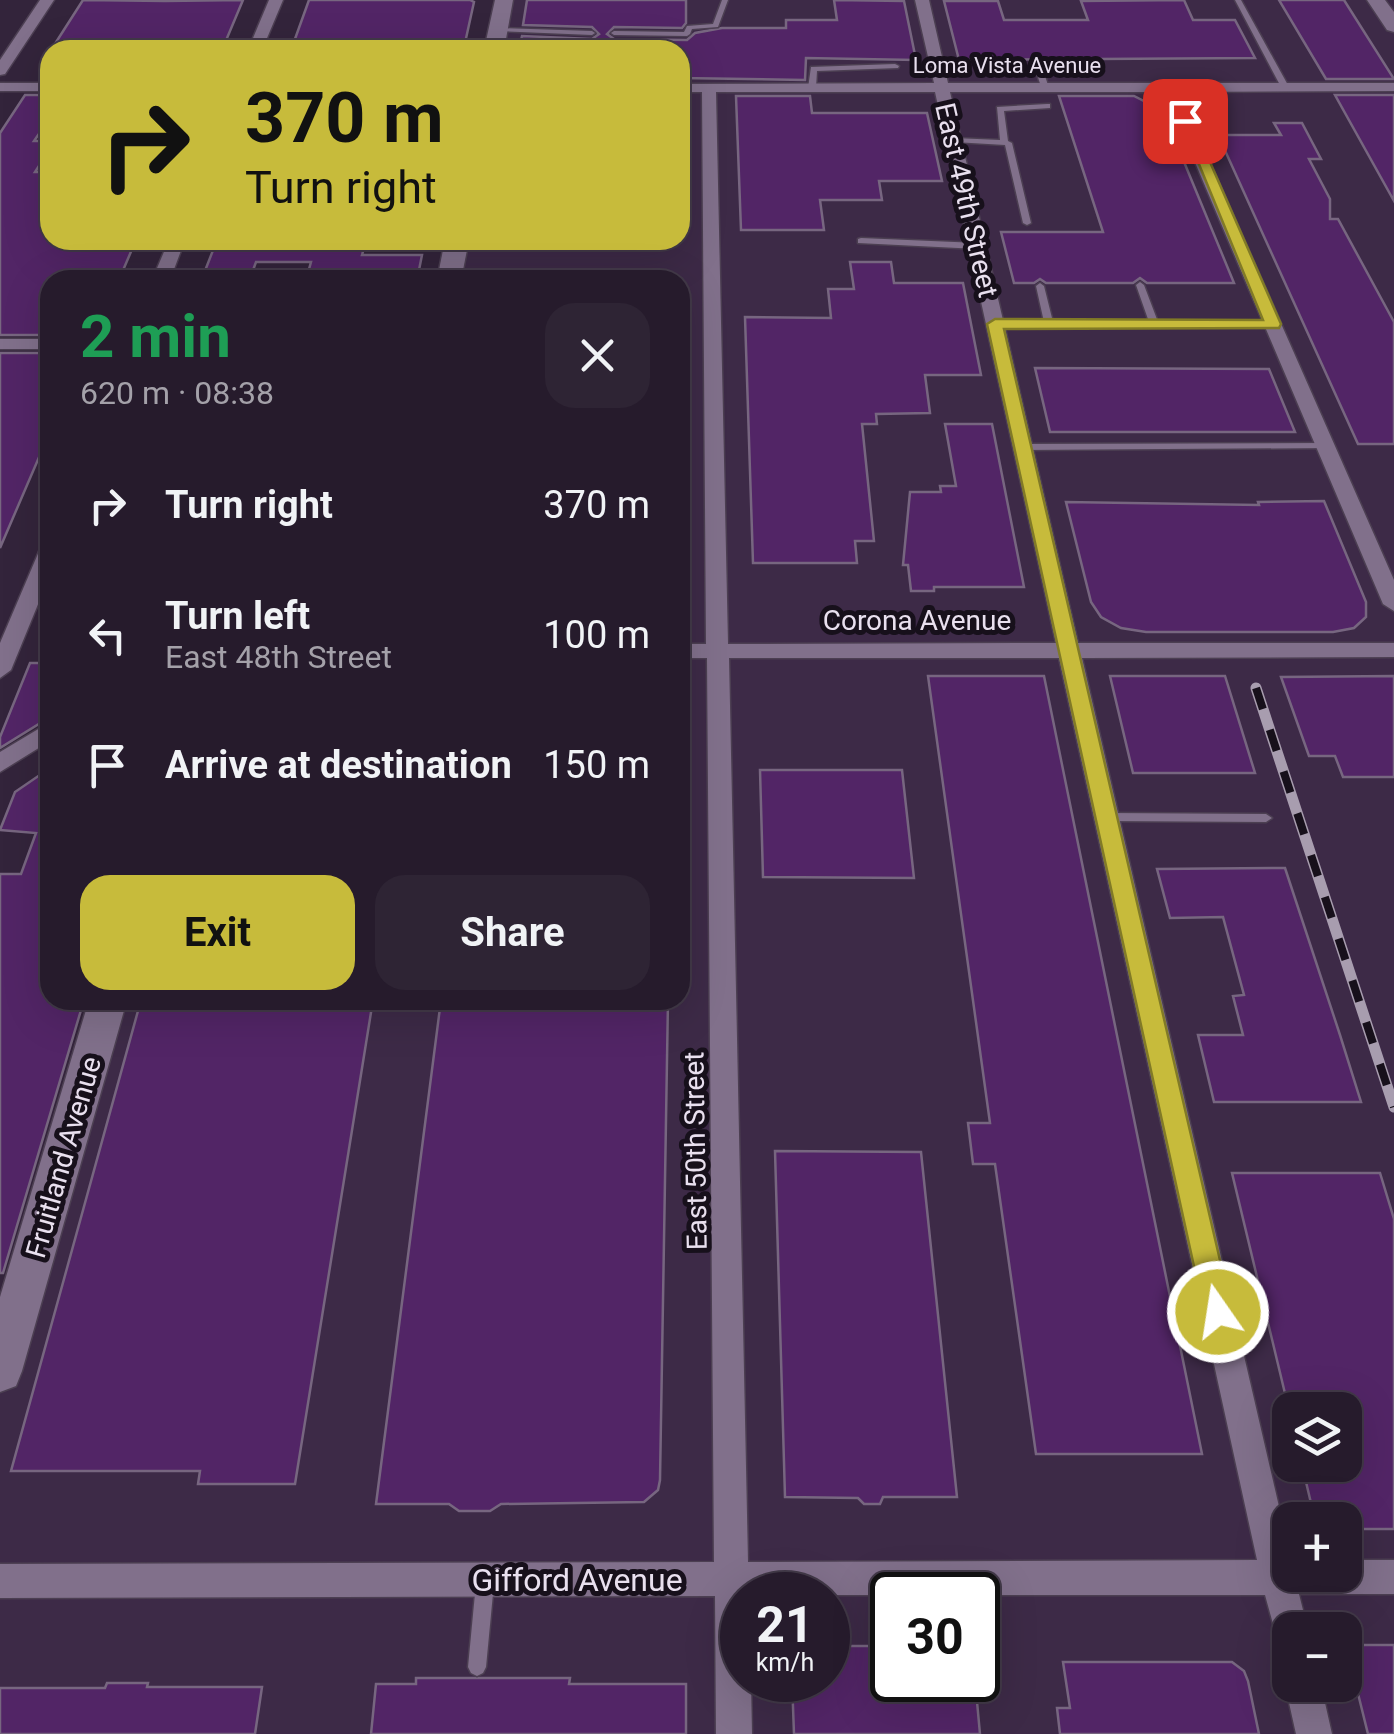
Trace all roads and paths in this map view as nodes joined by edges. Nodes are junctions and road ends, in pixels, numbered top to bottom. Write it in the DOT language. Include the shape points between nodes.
graph roads {
  1 [pos="47,0"];
  2 [pos="276,0"];
  3 [pos="504,0"];
  4 [pos="724,0"];
  5 [pos="922,0"];
  6 [pos="1238,0"];
  7 [pos="1376,0"];
  8 [pos="1394,26"];
  9 [pos="592,32"];
  10 [pos="614,32"];
  11 [pos="259,40"];
  12 [pos="496,40"];
  13 [pos="895,66"];
  14 [pos="988,67"];
  15 [pos="0,71"];
  16 [pos="0,86"];
  17 [pos="40,87"];
  18 [pos="1284,87"];
  19 [pos="1394,87"];
  20 [pos="690,88"];
  21 [pos="709,88"];
  22 [pos="812,88"];
  23 [pos="942,88"];
  24 [pos="1044,88"];
  25 [pos="1170,88"];
  26 [pos="1047,106"];
  27 [pos="954,140"];
  28 [pos="1004,141"];
  29 [pos="1027,223"];
  30 [pos="862,241"];
  31 [pos="978,246"];
  32 [pos="1140,285"];
  33 [pos="1040,286"];
  34 [pos="995,324"];
  35 [pos="1049,324"];
  36 [pos="1154,324"];
  37 [pos="1273,324"];
  38 [pos="0,344"];
  39 [pos="40,344"];
  40 [pos="1326,446"];
  41 [pos="1023,447"];
  42 [pos="40,573"];
  43 [pos="1394,604"];
  44 [pos="690,650"];
  45 [pos="718,650"];
  46 [pos="1069,650"];
  47 [pos="1394,650"];
  48 [pos="0,670"];
  49 [pos="40,737"];
  50 [pos="40,757"];
  51 [pos="0,764"];
  52 [pos="0,783"];
  53 [pos="1106,817"];
  54 [pos="1266,818"];
  55 [pos="105,1010"];
  56 [pos="0,1371"];
  57 [pos="1272,1551"];
  58 [pos="732,1572"];
  59 [pos="1362,1577"];
  60 [pos="1394,1577"];
  61 [pos="1272,1578"];
  62 [pos="720,1579"];
  63 [pos="850,1579"];
  64 [pos="485,1580"];
  65 [pos="0,1581"];
  66 [pos="477,1667"];
  67 [pos="734,1702"];
  68 [pos="1306,1702"];
  69 [pos="734,1734"];
  70 [pos="1314,1734"];
  1 -- 15 [label="street"];
  2 -- 11 [label="street"];
  3 -- 12 [label="street"];
  4 -- 10 [label="lane" via="716,26 689,27 688,34"];
  5 -- 23 [label="street, East 49th Street"];
  6 -- 18 [label="lane"];
  7 -- 8 [label="street"];
  9 -- 12 [label="lane"];
  13 -- 22 [label="lane" via="814,69"];
  14 -- 24 [label="lane" via="1039,69"];
  16 -- 17 [label="street"];
  18 -- 19 [label="street, Loma Vista Avenue"];
  18 -- 25 [label="street, Loma Vista Avenue"];
  20 -- 21 [label="street, Loma Vista Avenue"];
  21 -- 22 [label="street, Loma Vista Avenue"];
  21 -- 45 [label="street, East 50th Street"];
  22 -- 23 [label="street, Loma Vista Avenue"];
  23 -- 24 [label="street, Loma Vista Avenue"];
  23 -- 27 [label="street, East 49th Street"];
  24 -- 25 [label="street, Loma Vista Avenue"];
  25 -- 37 [label="street"];
  26 -- 28 [label="lane" via="1000,109"];
  27 -- 28 [label="lane"];
  27 -- 31 [label="street, East 49th Street"];
  28 -- 29 [label="lane"];
  30 -- 31 [label="lane"];
  31 -- 34 [label="street, East 49th Street"];
  32 -- 36 [label="lane"];
  33 -- 35 [label="lane"];
  34 -- 35 [label="lane"];
  34 -- 41 [label="street, East 49th Street"];
  35 -- 36 [label="lane"];
  36 -- 37 [label="lane"];
  37 -- 40 [label="street"];
  38 -- 39 [label="street"];
  40 -- 41 [label="lane"];
  40 -- 43 [label="street"];
  41 -- 46 [label="street, East 49th Street"];
  42 -- 48 [label="street"];
  44 -- 45 [label="street, Corona Avenue"];
  45 -- 46 [label="street, Corona Avenue"];
  45 -- 58 [label="street, East 50th Street"];
  46 -- 47 [label="street, Corona Avenue"];
  46 -- 53 [label="street, East 49th Street"];
  49 -- 51 [label="street"];
  50 -- 52 [label="street"];
  53 -- 54 [label="lane"];
  53 -- 57 [label="street, East 49th Street"];
  55 -- 56 [label="street, Fruitland Avenue"];
  59 -- 60 [label="street, Gifford Avenue"];
  61 -- 63 [label="street, Gifford Avenue"];
  62 -- 64 [label="street, Gifford Avenue"];
  64 -- 65 [label="street, Gifford Avenue"];
  64 -- 66 [label="lane"];
  67 -- 69 [label="street, East 50th Street"];
  68 -- 70 [label="street"];
}
